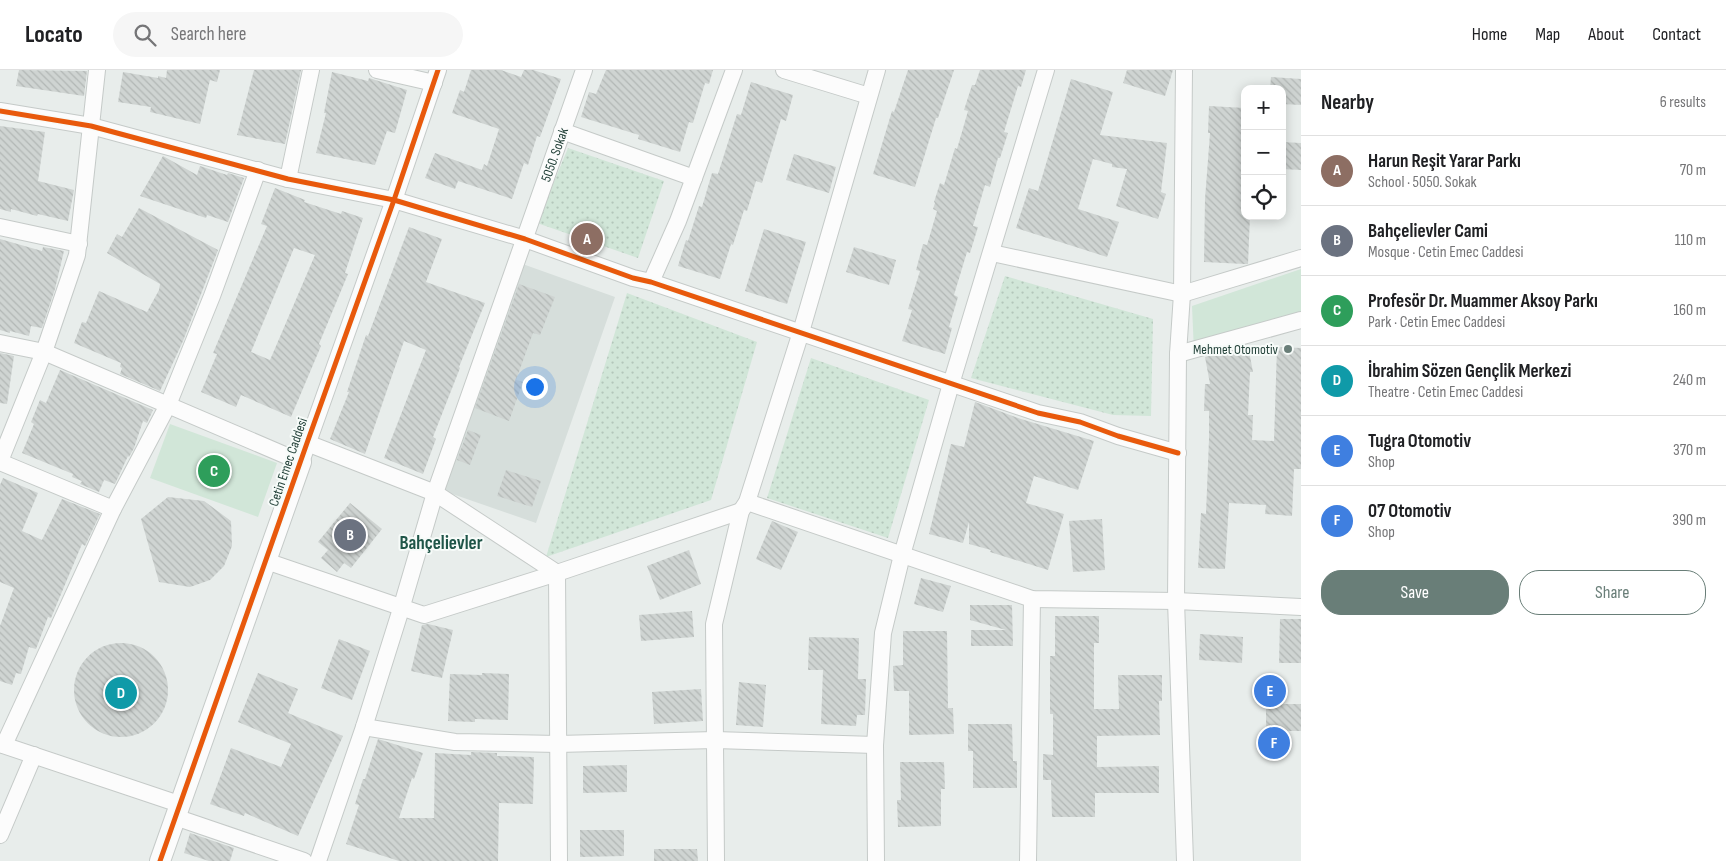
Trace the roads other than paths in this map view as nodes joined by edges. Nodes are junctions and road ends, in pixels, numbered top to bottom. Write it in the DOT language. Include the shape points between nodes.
graph roads {
  1 [pos="97,70"];
  2 [pos="311,70"];
  3 [pos="377,70"];
  4 [pos="584,70"];
  5 [pos="734,70"];
  6 [pos="784,70"];
  7 [pos="877,70"];
  8 [pos="1046,70"];
  9 [pos="1184,70"];
  10 [pos="436,76"];
  11 [pos="869,96"];
  12 [pos="0,110"];
  13 [pos="91,126"];
  14 [pos="562,131"];
  15 [pos="258,170"];
  16 [pos="288,178"];
  17 [pos="694,178"];
  18 [pos="394,200"];
  19 [pos="0,227"];
  20 [pos="525,239"];
  21 [pos="79,244"];
  22 [pos="992,253"];
  23 [pos="1301,258"];
  24 [pos="651,282"];
  25 [pos="1182,294"];
  26 [pos="1301,320"];
  27 [pos="801,332"];
  28 [pos="0,343"];
  29 [pos="44,352"];
  30 [pos="1178,354"];
  31 [pos="951,384"];
  32 [pos="168,405"];
  33 [pos="304,452"];
  34 [pos="1178,454"];
  35 [pos="0,462"];
  36 [pos="435,492"];
  37 [pos="744,507"];
  38 [pos="113,509"];
  39 [pos="902,555"];
  40 [pos="266,561"];
  41 [pos="556,573"];
  42 [pos="1032,599"];
  43 [pos="1176,601"];
  44 [pos="1301,607"];
  45 [pos="401,609"];
  46 [pos="364,727"];
  47 [pos="715,740"];
  48 [pos="558,744"];
  49 [pos="2,745"];
  50 [pos="875,745"];
  51 [pos="34,754"];
  52 [pos="177,810"];
  53 [pos="0,835"];
  54 [pos="160,861"];
  55 [pos="304,861"];
  56 [pos="318,861"];
  57 [pos="559,861"];
  58 [pos="716,861"];
  59 [pos="876,861"];
  60 [pos="1028,861"];
  61 [pos="1185,861"];
  1 -- 13 [label="street"];
  2 -- 16 [label="street"];
  3 -- 10 [label="street"];
  4 -- 14 [label="street, 5050. Sokak"];
  5 -- 17 [label="street"];
  6 -- 11 [label="street"];
  7 -- 11 [label="street"];
  8 -- 22 [label="street"];
  9 -- 25 [label="street"];
  10 -- 18 [label="street, Cetin Emec Caddesi"];
  11 -- 27 [label="street"];
  12 -- 13 [label="street"];
  13 -- 15 [label="street"];
  13 -- 21 [label="street"];
  14 -- 17 [label="street"];
  14 -- 20 [label="street, 5050. Sokak"];
  15 -- 16 [label="street"];
  15 -- 32 [label="street"];
  16 -- 18 [label="street"];
  17 -- 24 [label="street"];
  18 -- 20 [label="street"];
  18 -- 33 [label="street, Cetin Emec Caddesi"];
  19 -- 21 [label="street"];
  20 -- 24 [label="street"];
  20 -- 36 [label="street, 5050. Sokak"];
  21 -- 29 [label="street"];
  22 -- 25 [label="street"];
  22 -- 31 [label="street"];
  23 -- 25 [label="street"];
  24 -- 27 [label="street"];
  25 -- 30 [label="street"];
  26 -- 30 [label="street"];
  27 -- 31 [label="street"];
  27 -- 37 [label="street"];
  28 -- 29 [label="street"];
  29 -- 32 [label="street"];
  29 -- 35 [label="street"];
  30 -- 34 [label="street"];
  31 -- 34 [label="street"];
  31 -- 39 [label="street"];
  32 -- 33 [label="street"];
  32 -- 38 [label="street"];
  33 -- 36 [label="street"];
  33 -- 40 [label="street, Cetin Emec Caddesi"];
  34 -- 43 [label="street"];
  35 -- 38 [label="street"];
  36 -- 41 [label="street"];
  36 -- 45 [label="street, 5050. Sokak"];
  37 -- 39 [label="street"];
  37 -- 41 [label="street"];
  37 -- 47 [label="street" via="714,624"];
  38 -- 49 [label="street"];
  39 -- 42 [label="street"];
  39 -- 50 [label="street" via="883,633"];
  40 -- 45 [label="street"];
  40 -- 52 [label="street, Cetin Emec Caddesi"];
  41 -- 45 [label="street" via="424,615"];
  41 -- 48 [label="street"];
  42 -- 43 [label="street"];
  42 -- 60 [label="street"];
  43 -- 44 [label="street"];
  43 -- 61 [label="street"];
  45 -- 46 [label="street, 5050. Sokak"];
  46 -- 48 [label="street" via="455,742"];
  46 -- 56 [label="street, 5050. Sokak"];
  47 -- 48 [label="street"];
  47 -- 50 [label="street"];
  47 -- 58 [label="street"];
  48 -- 57 [label="street"];
  49 -- 51 [label="street"];
  50 -- 59 [label="street"];
  51 -- 52 [label="street"];
  51 -- 53 [label="street"];
  52 -- 54 [label="street, Cetin Emec Caddesi"];
  52 -- 55 [label="street"];
}
